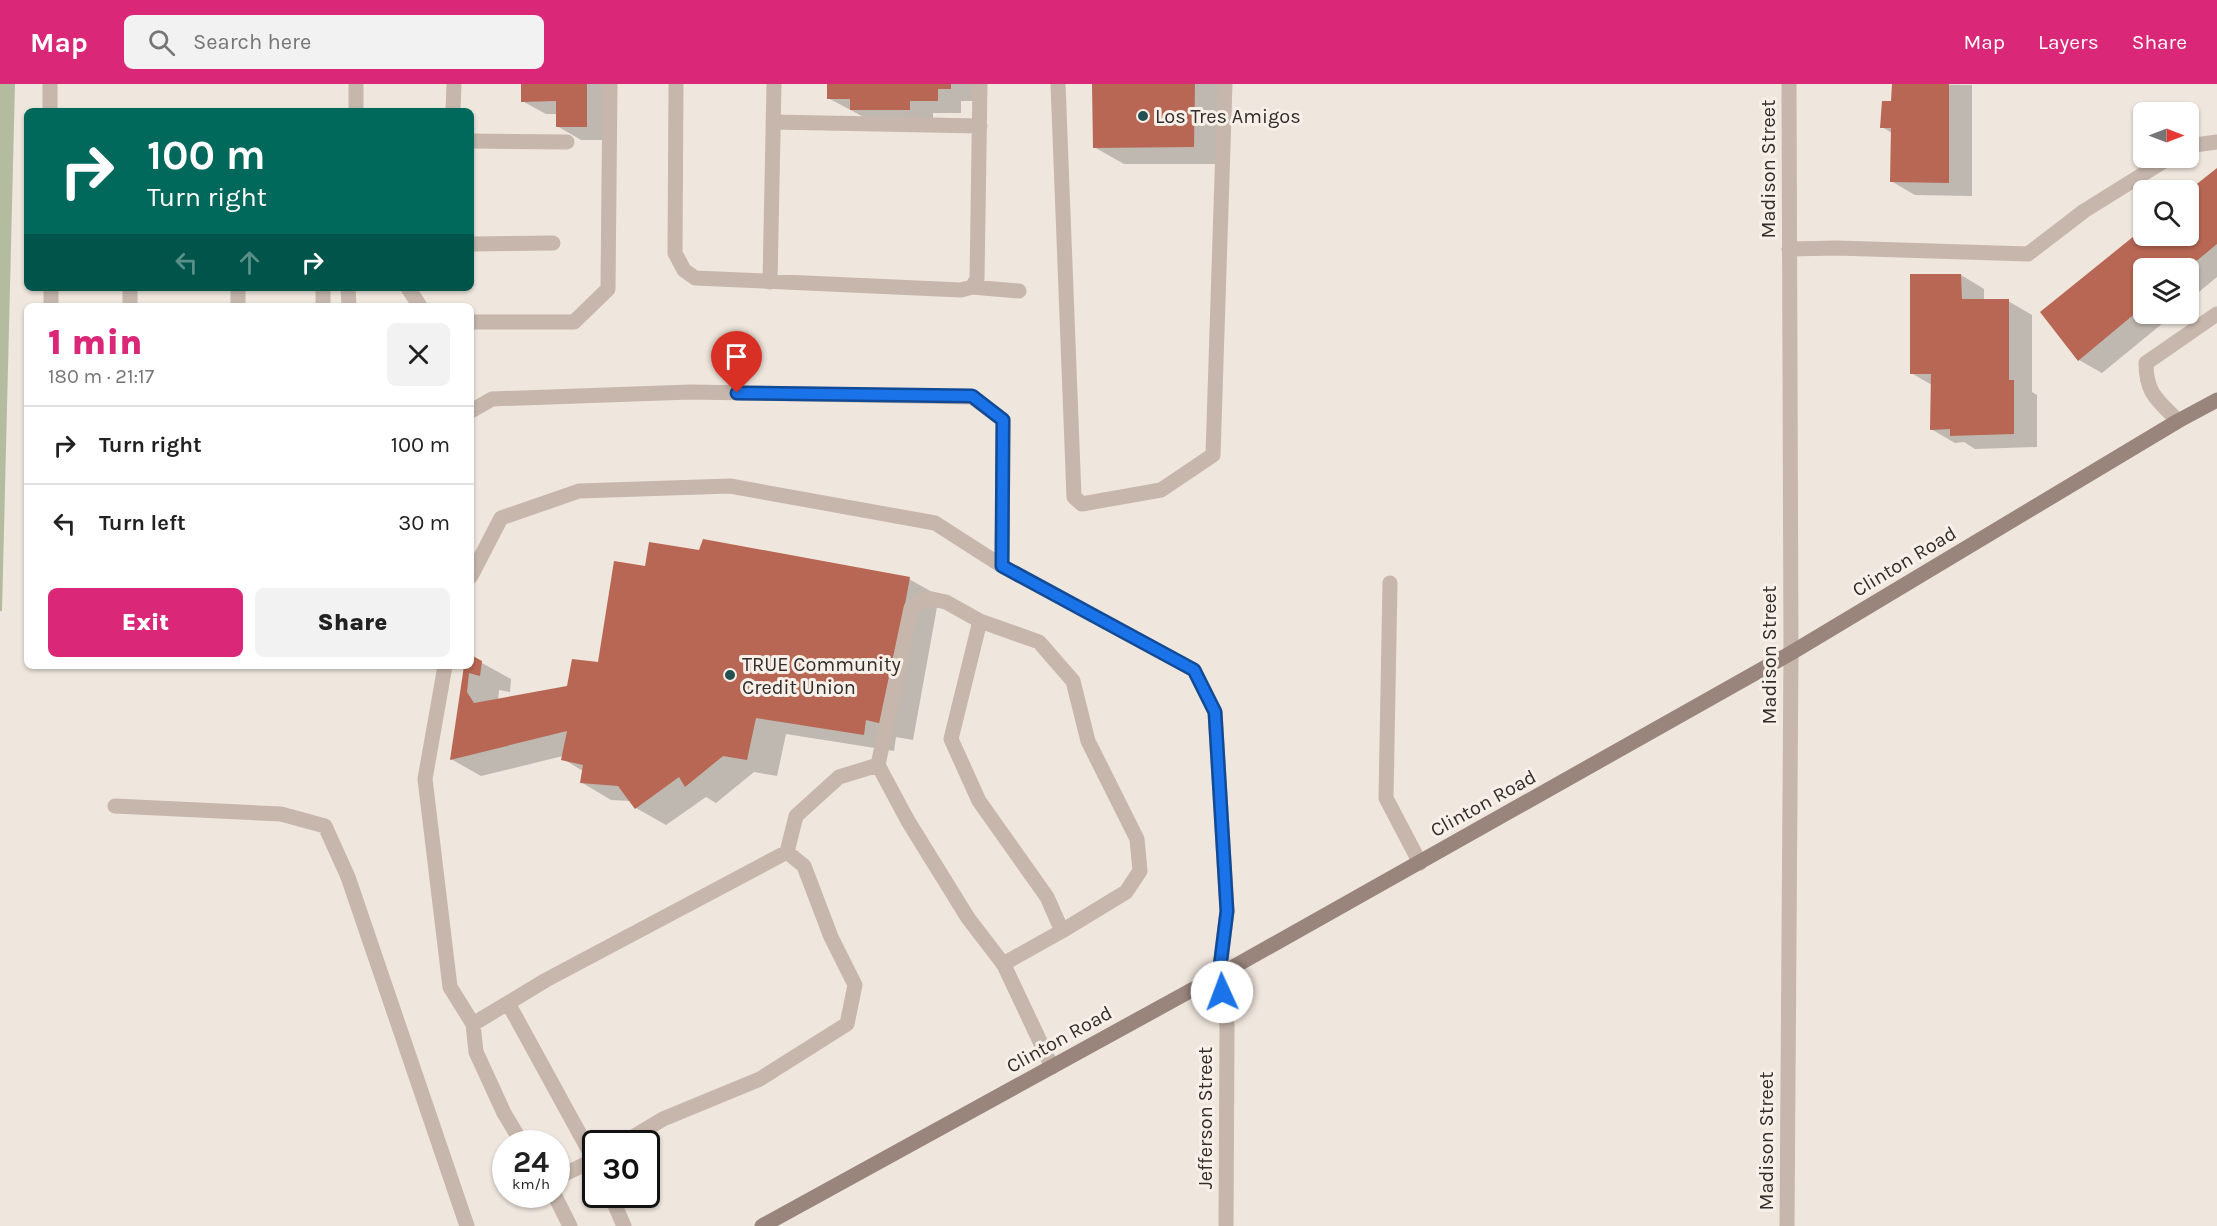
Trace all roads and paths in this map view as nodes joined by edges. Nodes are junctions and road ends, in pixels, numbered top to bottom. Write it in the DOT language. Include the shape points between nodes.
graph roads {
  1 [pos="50,84"];
  2 [pos="356,84"];
  3 [pos="453,84"];
  4 [pos="610,84"];
  5 [pos="676,84"];
  6 [pos="774,84"];
  7 [pos="980,84"];
  8 [pos="1058,84"];
  9 [pos="1225,84"];
  10 [pos="1789,84"];
  11 [pos="50,108"];
  12 [pos="356,108"];
  13 [pos="453,108"];
  14 [pos="773,122"];
  15 [pos="980,126"];
  16 [pos="474,141"];
  17 [pos="567,142"];
  18 [pos="2217,142"];
  19 [pos="2199,144"];
  20 [pos="2153,168"];
  21 [pos="553,243"];
  22 [pos="474,244"];
  23 [pos="1789,249"];
  24 [pos="770,282"];
  25 [pos="972,288"];
  26 [pos="1019,291"];
  27 [pos="2217,314"];
  28 [pos="474,322"];
  29 [pos="2217,400"];
  30 [pos="474,409"];
  31 [pos="2178,421"];
  32 [pos="1002,566"];
  33 [pos="474,570"];
  34 [pos="1390,583"];
  35 [pos="980,621"];
  36 [pos="1791,653"];
  37 [pos="444,669"];
  38 [pos="878,765"];
  39 [pos="115,806"];
  40 [pos="787,852"];
  41 [pos="1420,863"];
  42 [pos="1062,931"];
  43 [pos="1003,964"];
  44 [pos="1219,975"];
  45 [pos="508,1003"];
  46 [pos="472,1024"];
  47 [pos="1052,1067"];
  48 [pos="514,1130"];
  49 [pos="645,1130"];
  50 [pos="582,1137"];
  51 [pos="561,1208"];
  52 [pos="616,1208"];
  53 [pos="467,1226"];
  54 [pos="570,1226"];
  55 [pos="624,1226"];
  56 [pos="762,1226"];
  57 [pos="1226,1226"];
  58 [pos="1787,1226"];
  1 -- 11 [label="street"];
  2 -- 12 [label="street"];
  3 -- 13 [label="street"];
  4 -- 28 [label="street" via="608,289 573,322"];
  5 -- 24 [label="street" via="675,253 684,270 695,278"];
  6 -- 14 [label="street"];
  7 -- 15 [label="street"];
  8 -- 9 [label="street" via="1074,497 1082,504 1161,490 1213,455"];
  10 -- 23 [label="street, Madison Street"];
  14 -- 15 [label="street"];
  14 -- 24 [label="street"];
  15 -- 25 [label="street" via="977,279"];
  16 -- 17 [label="street"];
  18 -- 19 [label="street"];
  20 -- 23 [label="street" via="2084,211 2028,254"];
  21 -- 22 [label="street"];
  23 -- 36 [label="street, Madison Street"];
  24 -- 25 [label="street"];
  25 -- 26 [label="street"];
  27 -- 31 [label="street" via="2146,363 2146,380 2152,393"];
  29 -- 31 [label="main road, Clinton Road"];
  30 -- 32 [label="street" via="492,399 690,392 972,396 1003,420"];
  31 -- 36 [label="main road, Clinton Road"];
  32 -- 33 [label="street, Jefferson Street" via="935,523 730,486 579,491 501,518"];
  32 -- 44 [label="street, Jefferson Street" via="1194,670 1215,712 1227,911"];
  34 -- 41 [label="street" via="1386,798"];
  35 -- 38 [label="street" via="946,602 927,598 911,608"];
  35 -- 42 [label="street" via="951,739 979,801 1047,897"];
  35 -- 42 [label="street" via="1039,642 1073,681 1088,741 1137,839 1140,871 1126,892"];
  36 -- 41 [label="main road, Clinton Road"];
  36 -- 58 [label="street, Madison Street"];
  37 -- 46 [label="street" via="425,779 450,987"];
  38 -- 40 [label="street" via="839,777 796,816"];
  38 -- 43 [label="street" via="968,918"];
  39 -- 53 [label="street" via="280,814 325,826 348,877"];
  40 -- 45 [label="street"];
  40 -- 49 [label="street" via="804,866 831,937 855,985 847,1024 760,1079"];
  41 -- 44 [label="main road, Clinton Road"];
  42 -- 43 [label="street"];
  43 -- 47 [label="street"];
  44 -- 47 [label="main road, Clinton Road"];
  44 -- 57 [label="street, Jefferson Street" via="1227,1024"];
  45 -- 46 [label="street"];
  45 -- 50 [label="street"];
  46 -- 48 [label="street" via="476,1052"];
  47 -- 56 [label="main road, Clinton Road"];
  51 -- 54 [label="street"];
  52 -- 55 [label="street"];
}
